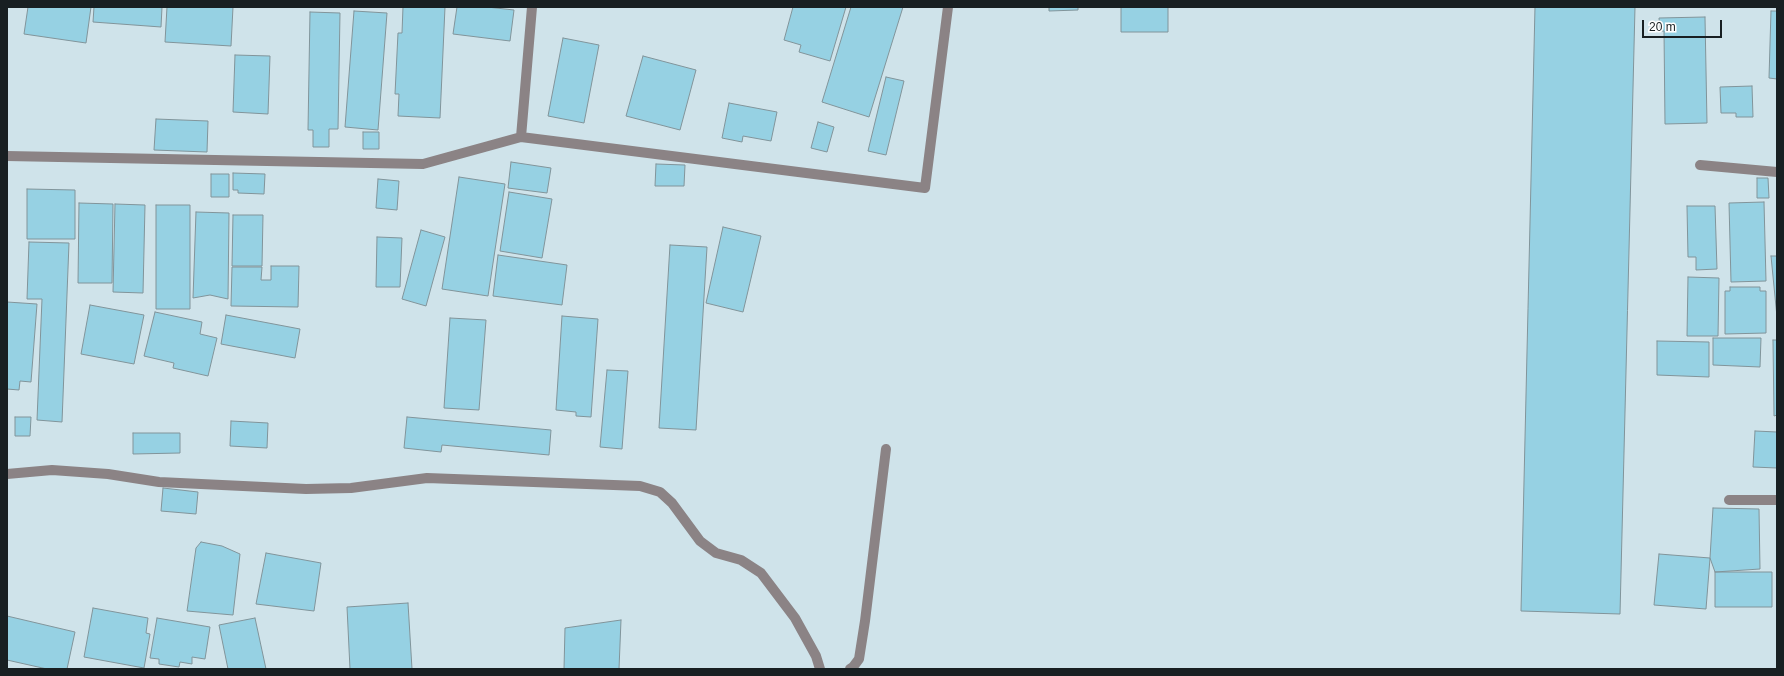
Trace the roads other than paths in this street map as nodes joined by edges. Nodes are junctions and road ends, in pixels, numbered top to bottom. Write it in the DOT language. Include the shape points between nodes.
graph roads {
  1 [pos="532,7"];
  2 [pos="948,7"];
  3 [pos="521,137"];
  4 [pos="7,156"];
  5 [pos="1700,166"];
  6 [pos="1777,172"];
  7 [pos="886,449"];
  8 [pos="7,474"];
  9 [pos="1729,500"];
  10 [pos="1777,500"];
  11 [pos="820,669"];
  12 [pos="850,669"];
  1 -- 3 [label="street"];
  2 -- 3 [label="street" via="925,188"];
  3 -- 4 [label="street" via="423,164"];
  5 -- 6 [label="street"];
  7 -- 12 [label="street" via="859,659"];
  8 -- 11 [label="street" via="52,470 108,474 160,482 306,489 351,488 427,478 640,486 660,492 672,503 700,541 716,553 741,560 761,573 795,618 816,656"];
  9 -- 10 [label="street"];
}
